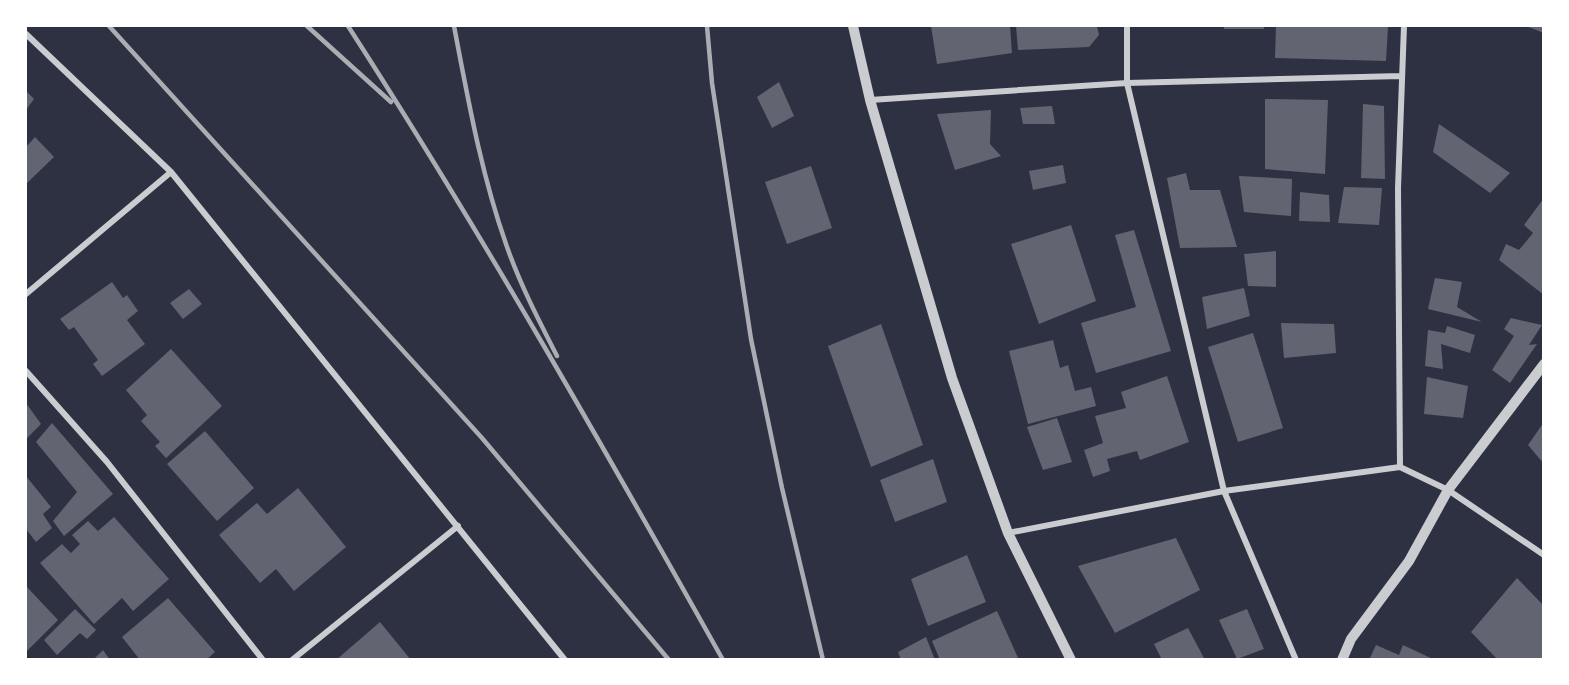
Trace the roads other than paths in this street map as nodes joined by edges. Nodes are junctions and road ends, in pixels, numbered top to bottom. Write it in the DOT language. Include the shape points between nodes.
graph roads {
  1 [pos="853,26"];
  2 [pos="1127,26"];
  3 [pos="1404,26"];
  4 [pos="26,34"];
  5 [pos="1401,76"];
  6 [pos="1127,83"];
  7 [pos="870,100"];
  8 [pos="171,172"];
  9 [pos="26,294"];
  10 [pos="1544,364"];
  11 [pos="26,371"];
  12 [pos="1400,467"];
  13 [pos="1448,490"];
  14 [pos="1224,491"];
  15 [pos="458,526"];
  16 [pos="1008,533"];
  17 [pos="1544,555"];
  18 [pos="264,660"];
  19 [pos="292,660"];
  20 [pos="566,660"];
  21 [pos="1071,660"];
  22 [pos="1296,660"];
  23 [pos="1342,660"];
  1 -- 7 [label="street"];
  2 -- 6 [label="street"];
  3 -- 5 [label="street"];
  4 -- 8 [label="street"];
  5 -- 6 [label="street"];
  5 -- 12 [label="street"];
  6 -- 7 [label="street"];
  6 -- 14 [label="street"];
  7 -- 16 [label="street" via="952,378"];
  8 -- 9 [label="street"];
  8 -- 15 [label="street"];
  10 -- 13 [label="street"];
  11 -- 18 [label="street" via="107,462"];
  12 -- 13 [label="street"];
  12 -- 14 [label="street"];
  13 -- 17 [label="street"];
  13 -- 23 [label="street" via="1409,561 1352,639"];
  14 -- 16 [label="street"];
  14 -- 22 [label="street"];
  15 -- 19 [label="street"];
  15 -- 20 [label="street"];
  16 -- 21 [label="street"];
}
